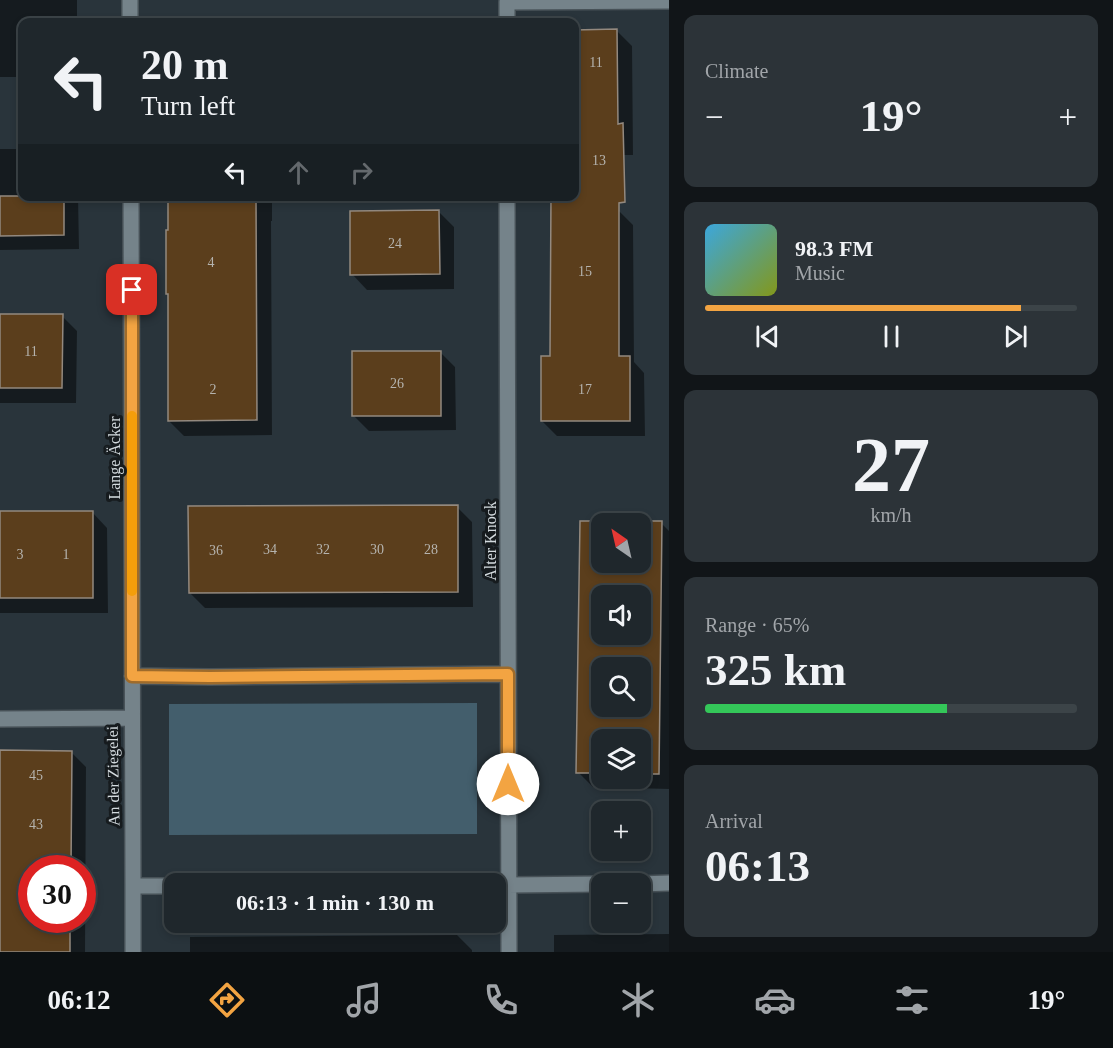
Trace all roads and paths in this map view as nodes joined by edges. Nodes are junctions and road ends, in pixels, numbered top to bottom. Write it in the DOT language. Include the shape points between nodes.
graph roads {
  1 [pos="130,0"];
  2 [pos="669,1"];
  3 [pos="130,18"];
  4 [pos="507,18"];
  5 [pos="132,201"];
  6 [pos="507,201"];
  7 [pos="508,674"];
  8 [pos="132,676"];
  9 [pos="132,718"];
  10 [pos="0,719"];
  11 [pos="502,873"];
  12 [pos="669,883"];
  13 [pos="506,884"];
  14 [pos="591,884"];
  15 [pos="651,884"];
  16 [pos="133,886"];
  17 [pos="164,886"];
  18 [pos="506,923"];
  19 [pos="133,952"];
  20 [pos="509,952"];
  1 -- 3 [label="street"];
  2 -- 4 [label="street" via="507,2"];
  5 -- 8 [label="street, Lange Äcker"];
  6 -- 7 [label="street, Alter Knock"];
  7 -- 8 [label="street"];
  7 -- 11 [label="street, Alter Knock"];
  8 -- 9 [label="street, Lange Äcker"];
  9 -- 10 [label="street, An der Ziegelei"];
  9 -- 16 [label="street, An der Ziegelei"];
  12 -- 15 [label="street"];
  13 -- 14 [label="street"];
  16 -- 17 [label="street"];
  16 -- 19 [label="street, An der Ziegelei"];
  18 -- 20 [label="street, Alter Knock"];
}
